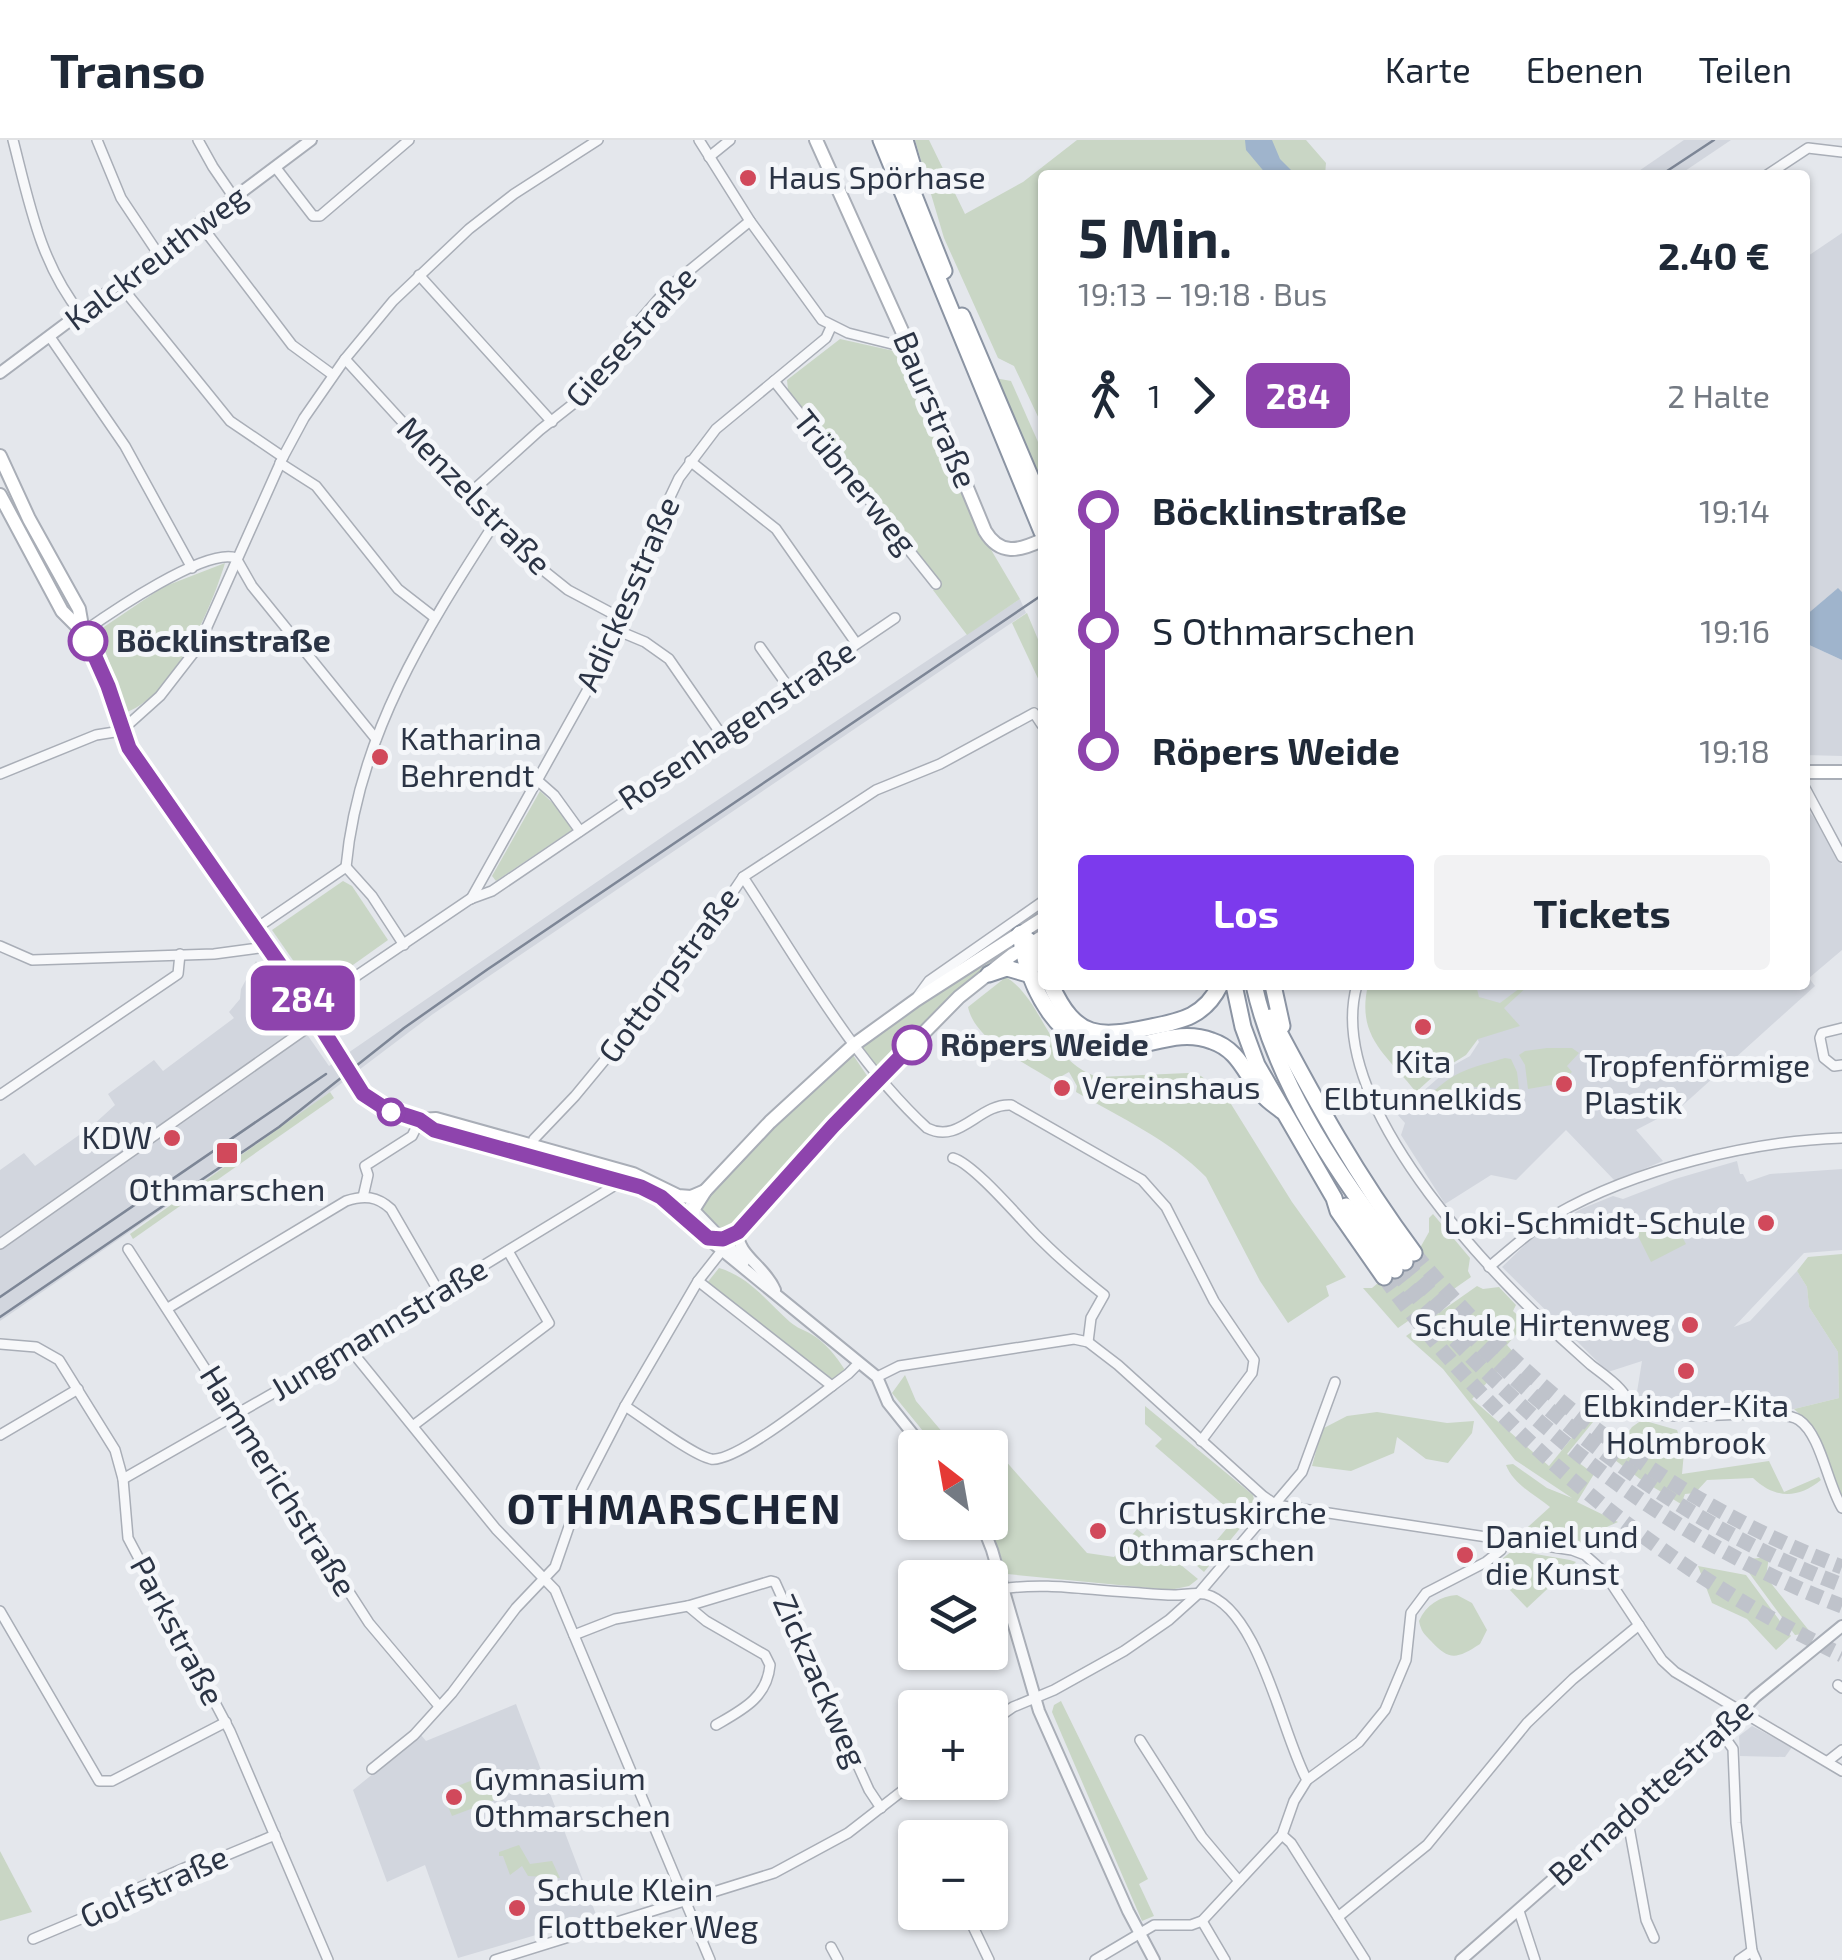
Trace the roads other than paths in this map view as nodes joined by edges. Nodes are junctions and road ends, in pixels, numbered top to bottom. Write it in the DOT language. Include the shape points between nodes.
graph roads {
  1 [pos="13,140"];
  2 [pos="97,140"];
  3 [pos="198,140"];
  4 [pos="311,140"];
  5 [pos="409,140"];
  6 [pos="598,140"];
  7 [pos="699,140"];
  8 [pos="730,140"];
  9 [pos="816,140"];
  10 [pos="881,140"];
  11 [pos="892,140"];
  12 [pos="905,140"];
  13 [pos="1842,152"];
  14 [pos="709,157"];
  15 [pos="276,168"];
  16 [pos="1774,170"];
  17 [pos="236,199"];
  18 [pos="750,221"];
  19 [pos="200,224"];
  20 [pos="935,248"];
  21 [pos="159,255"];
  22 [pos="419,275"];
  23 [pos="120,285"];
  24 [pos="81,314"];
  25 [pos="831,326"];
  26 [pos="50,338"];
  27 [pos="892,344"];
  28 [pos="345,359"];
  29 [pos="0,373"];
  30 [pos="333,375"];
  31 [pos="774,381"];
  32 [pos="552,422"];
  33 [pos="0,456"];
  34 [pos="282,460"];
  35 [pos="690,461"];
  36 [pos="469,494"];
  37 [pos="1038,494"];
  38 [pos="0,495"];
  39 [pos="494,524"];
  40 [pos="1038,536"];
  41 [pos="1038,539"];
  42 [pos="236,558"];
  43 [pos="192,568"];
  44 [pos="936,584"];
  45 [pos="617,616"];
  46 [pos="434,617"];
  47 [pos="895,618"];
  48 [pos="614,628"];
  49 [pos="82,632"];
  50 [pos="856,644"];
  51 [pos="760,647"];
  52 [pos="790,688"];
  53 [pos="1038,719"];
  54 [pos="121,731"];
  55 [pos="721,734"];
  56 [pos="376,739"];
  57 [pos="1810,772"];
  58 [pos="1842,772"];
  59 [pos="0,774"];
  60 [pos="537,780"];
  61 [pos="1810,797"];
  62 [pos="580,831"];
  63 [pos="1842,858"];
  64 [pos="346,868"];
  65 [pos="743,877"];
  66 [pos="470,899"];
  67 [pos="1038,905"];
  68 [pos="255,929"];
  69 [pos="1029,941"];
  70 [pos="404,945"];
  71 [pos="0,946"];
  72 [pos="266,947"];
  73 [pos="180,954"];
  74 [pos="1037,970"];
  75 [pos="988,974"];
  76 [pos="1044,990"];
  77 [pos="1053,990"];
  78 [pos="1217,990"];
  79 [pos="1235,990"];
  80 [pos="1255,990"];
  81 [pos="1257,990"];
  82 [pos="1274,990"];
  83 [pos="1356,990"];
  84 [pos="916,1000"];
  85 [pos="308,1008"];
  86 [pos="317,1020"];
  87 [pos="1842,1028"];
  88 [pos="855,1044"];
  89 [pos="1286,1045"];
  90 [pos="1842,1065"];
  91 [pos="880,1077"];
  92 [pos="0,1095"];
  93 [pos="1282,1111"];
  94 [pos="420,1120"];
  95 [pos="1842,1138"];
  96 [pos="532,1146"];
  97 [pos="953,1158"];
  98 [pos="628,1177"];
  99 [pos="705,1191"];
  100 [pos="678,1196"];
  101 [pos="363,1197"];
  102 [pos="693,1217"];
  103 [pos="738,1232"];
  104 [pos="0,1244"];
  105 [pos="724,1245"];
  106 [pos="128,1249"];
  107 [pos="508,1251"];
  108 [pos="1400,1266"];
  109 [pos="1489,1268"];
  110 [pos="698,1281"];
  111 [pos="775,1291"];
  112 [pos="439,1292"];
  113 [pos="168,1308"];
  114 [pos="1088,1342"];
  115 [pos="0,1344"];
  116 [pos="349,1348"];
  117 [pos="858,1364"];
  118 [pos="877,1377"];
  119 [pos="1334,1382"];
  120 [pos="832,1386"];
  121 [pos="78,1389"];
  122 [pos="625,1406"];
  123 [pos="236,1415"];
  124 [pos="414,1426"];
  125 [pos="910,1430"];
  126 [pos="0,1435"];
  127 [pos="1201,1441"];
  128 [pos="123,1479"];
  129 [pos="1276,1504"];
  130 [pos="1842,1508"];
  131 [pos="1504,1540"];
  132 [pos="546,1579"];
  133 [pos="1008,1589"];
  134 [pos="1199,1593"];
  135 [pos="688,1606"];
  136 [pos="1008,1607"];
  137 [pos="0,1611"];
  138 [pos="1638,1624"];
  139 [pos="1842,1626"];
  140 [pos="574,1635"];
  141 [pos="1034,1698"];
  142 [pos="439,1706"];
  143 [pos="1742,1709"];
  144 [pos="1008,1713"];
  145 [pos="226,1722"];
  146 [pos="716,1725"];
  147 [pos="1722,1732"];
  148 [pos="1140,1740"];
  149 [pos="1842,1750"];
  150 [pos="1828,1761"];
  151 [pos="372,1769"];
  152 [pos="1842,1771"];
  153 [pos="1308,1780"];
  154 [pos="898,1794"];
  155 [pos="881,1808"];
  156 [pos="1626,1816"];
  157 [pos="275,1835"];
  158 [pos="1282,1835"];
  159 [pos="1239,1882"];
  160 [pos="684,1903"];
  161 [pos="1519,1911"];
  162 [pos="1338,1917"];
  163 [pos="1202,1920"];
  164 [pos="974,1930"];
  165 [pos="1139,1932"];
  166 [pos="1654,1938"];
  167 [pos="33,1939"];
  168 [pos="831,1947"];
  169 [pos="1754,1956"];
  170 [pos="328,1960"];
  171 [pos="495,1960"];
  172 [pos="710,1960"];
  173 [pos="838,1960"];
  174 [pos="988,1960"];
  175 [pos="1095,1960"];
  176 [pos="1154,1960"];
  177 [pos="1224,1960"];
  178 [pos="1365,1960"];
  179 [pos="1461,1960"];
  180 [pos="1535,1960"];
  181 [pos="1739,1960"];
  1 -- 24 [label="street" via="41,246"];
  2 -- 21 [label="street" via="121,198"];
  3 -- 17 [label="street"];
  4 -- 15 [label="street, Kalckreuthweg"];
  5 -- 15 [label="street" via="320,216 313,216"];
  6 -- 22 [label="street" via="498,206"];
  7 -- 14 [label="street"];
  8 -- 14 [label="street"];
  9 -- 41 [label="main road, Baurstraße" via="984,531 1005,549"];
  10 -- 40 [label="highway"];
  11 -- 20 [label="highway"];
  12 -- 20 [label="highway"];
  13 -- 16 [label="street" via="1808,148"];
  14 -- 18 [label="street"];
  15 -- 17 [label="street, Kalckreuthweg"];
  17 -- 19 [label="street, Kalckreuthweg"];
  18 -- 25 [label="street"];
  18 -- 32 [label="street, Giesestraße" via="668,288 587,392"];
  19 -- 21 [label="street, Kalckreuthweg"];
  19 -- 30 [label="street" via="292,345"];
  20 -- 37 [label="highway"];
  21 -- 23 [label="street, Kalckreuthweg"];
  22 -- 28 [label="street"];
  22 -- 32 [label="street"];
  23 -- 24 [label="street, Kalckreuthweg"];
  23 -- 34 [label="street" via="230,421"];
  24 -- 26 [label="street, Kalckreuthweg"];
  25 -- 27 [label="street, Baurstraße"];
  25 -- 31 [label="street, Adickesstraße" via="826,338"];
  26 -- 29 [label="street, Kalckreuthweg"];
  26 -- 43 [label="street" via="125,446"];
  28 -- 30 [label="street"];
  28 -- 36 [label="street, Menzelstraße"];
  30 -- 34 [label="street"];
  31 -- 35 [label="street, Adickesstraße" via="716,429"];
  31 -- 44 [label="street, Trübnerweg"];
  32 -- 36 [label="street, Giesestraße"];
  33 -- 49 [label="main road" via="79,610"];
  34 -- 42 [label="street"];
  34 -- 46 [label="street" via="316,486 398,590"];
  35 -- 45 [label="street, Adickesstraße"];
  35 -- 50 [label="street" via="776,528"];
  36 -- 39 [label="street, Menzelstraße"];
  38 -- 49 [label="main road" via="65,616"];
  39 -- 45 [label="street, Menzelstraße" via="548,576"];
  39 -- 46 [label="street"];
  42 -- 43 [label="street" via="226,555"];
  42 -- 54 [label="street" via="212,621 184,668"];
  42 -- 56 [label="street"];
  43 -- 49 [label="street"];
  45 -- 48 [label="street, Adickesstraße"];
  46 -- 56 [label="street"];
  47 -- 50 [label="street, Rosenhagenstraße"];
  48 -- 55 [label="street" via="668,658"];
  48 -- 60 [label="street, Adickesstraße"];
  49 -- 54 [label="main road"];
  50 -- 52 [label="street, Rosenhagenstraße"];
  51 -- 52 [label="street"];
  52 -- 55 [label="street, Rosenhagenstraße"];
  53 -- 65 [label="street, Gottorpstraße" via="1034,713 876,790"];
  54 -- 59 [label="street"];
  54 -- 68 [label="main road"];
  55 -- 62 [label="street, Rosenhagenstraße"];
  56 -- 64 [label="street"];
  57 -- 58 [label="main road"];
  60 -- 62 [label="street"];
  60 -- 66 [label="street, Adickesstraße"];
  61 -- 63 [label="street"];
  62 -- 66 [label="street, Rosenhagenstraße"];
  64 -- 68 [label="street"];
  64 -- 70 [label="street"];
  65 -- 88 [label="street"];
  65 -- 96 [label="street, Gottorpstraße" via="686,963"];
  66 -- 70 [label="street, Rosenhagenstraße"];
  67 -- 84 [label="street" via="929,981"];
  68 -- 72 [label="main road"];
  69 -- 74 [label="highway"];
  69 -- 75 [label="main road"];
  69 -- 84 [label="main road"];
  70 -- 85 [label="street, Rosenhagenstraße"];
  71 -- 73 [label="street" via="32,960"];
  72 -- 73 [label="street"];
  72 -- 85 [label="main road"];
  73 -- 92 [label="street" via="178,974"];
  74 -- 75 [label="highway"];
  75 -- 91 [label="main road"];
  76 -- 93 [label="highway" via="1056,1022 1080,1041 1120,1048 1177,1036 1228,1049"];
  77 -- 78 [label="highway" via="1073,1020 1112,1036 1191,1017"];
  79 -- 93 [label="highway" via="1250,1049"];
  80 -- 108 [label="highway" via="1307,1116"];
  81 -- 89 [label="highway"];
  82 -- 89 [label="highway"];
  83 -- 109 [label="street" via="1352,1034 1365,1082 1428,1192"];
  84 -- 88 [label="main road"];
  85 -- 86 [label="main road"];
  86 -- 94 [label="main road" via="363,1094"];
  86 -- 104 [label="street"];
  87 -- 90 [label="street" via="1820,1038 1824,1058"];
  88 -- 91 [label="street"];
  88 -- 99 [label="main road"];
  89 -- 108 [label="highway"];
  91 -- 103 [label="main road"];
  91 -- 127 [label="street" via="937,1133 994,1106 1011,1105 1142,1180 1158,1196 1254,1360"];
  93 -- 108 [label="highway" via="1334,1198"];
  94 -- 96 [label="main road"];
  94 -- 98 [label="main road" via="434,1130"];
  94 -- 101 [label="street" via="412,1136 365,1166"];
  95 -- 109 [label="street" via="1757,1146 1650,1175 1558,1214"];
  96 -- 98 [label="main road"];
  97 -- 114 [label="street" via="1104,1295"];
  98 -- 100 [label="main road"];
  98 -- 102 [label="main road"];
  98 -- 107 [label="street, Jungmannstraße"];
  99 -- 100 [label="main road"];
  99 -- 102 [label="main road"];
  100 -- 102 [label="street"];
  101 -- 112 [label="street" via="390,1209"];
  101 -- 113 [label="street"];
  102 -- 105 [label="street"];
  102 -- 105 [label="main road" via="708,1238"];
  103 -- 105 [label="main road"];
  103 -- 111 [label="street" via="742,1249"];
  105 -- 110 [label="street"];
  105 -- 111 [label="street"];
  106 -- 113 [label="street, Hammerichstraße"];
  107 -- 112 [label="street, Jungmannstraße"];
  107 -- 124 [label="street" via="550,1323"];
  109 -- 130 [label="street" via="1638,1409 1800,1421 1814,1438"];
  110 -- 120 [label="street"];
  110 -- 122 [label="street"];
  111 -- 117 [label="street"];
  112 -- 116 [label="street, Jungmannstraße"];
  113 -- 123 [label="street, Hammerichstraße"];
  114 -- 118 [label="street" via="916,1363"];
  114 -- 127 [label="street"];
  115 -- 121 [label="street, Parkstraße" via="46,1351"];
  116 -- 123 [label="street, Jungmannstraße"];
  116 -- 124 [label="street"];
  117 -- 118 [label="street"];
  117 -- 120 [label="street"];
  118 -- 125 [label="street"];
  119 -- 129 [label="street" via="1305,1467"];
  120 -- 122 [label="street" via="720,1459 698,1454"];
  121 -- 126 [label="street"];
  121 -- 128 [label="street, Parkstraße"];
  122 -- 132 [label="street"];
  123 -- 128 [label="street, Jungmannstraße"];
  123 -- 142 [label="street, Hammerichstraße" via="369,1624"];
  124 -- 132 [label="street" via="496,1529"];
  127 -- 129 [label="street"];
  128 -- 145 [label="street, Parkstraße" via="128,1538"];
  129 -- 131 [label="street"];
  129 -- 134 [label="street"];
  131 -- 138 [label="street" via="1585,1555"];
  131 -- 153 [label="street" via="1486,1562 1421,1597 1385,1710 1359,1742"];
  132 -- 140 [label="street"];
  132 -- 142 [label="street"];
  133 -- 134 [label="street"];
  134 -- 141 [label="street" via="1124,1651"];
  134 -- 153 [label="street" via="1221,1603 1259,1654"];
  135 -- 140 [label="street, Zickzackweg" via="614,1619"];
  135 -- 146 [label="street, Zickzackweg" via="770,1664 758,1696"];
  135 -- 155 [label="street, Zickzackweg" via="776,1582"];
  136 -- 141 [label="street"];
  137 -- 145 [label="street" via="99,1781 112,1781"];
  138 -- 143 [label="street" via="1667,1666"];
  138 -- 162 [label="street" via="1527,1723 1427,1845"];
  139 -- 143 [label="street, Bernadottestraße"];
  140 -- 160 [label="street"];
  141 -- 144 [label="street"];
  141 -- 165 [label="street"];
  142 -- 151 [label="street"];
  143 -- 147 [label="street, Bernadottestraße"];
  143 -- 150 [label="street"];
  145 -- 157 [label="street, Parkstraße"];
  147 -- 156 [label="street, Bernadottestraße"];
  147 -- 169 [label="street" via="1733,1750"];
  148 -- 159 [label="street"];
  149 -- 150 [label="street"];
  150 -- 152 [label="street"];
  153 -- 158 [label="street"];
  154 -- 155 [label="street"];
  155 -- 160 [label="street" via="798,1862"];
  156 -- 161 [label="street, Bernadottestraße"];
  156 -- 166 [label="street"];
  157 -- 167 [label="street, Golfstraße" via="188,1866"];
  157 -- 170 [label="street, Parkstraße"];
  158 -- 159 [label="street"];
  158 -- 162 [label="street"];
  159 -- 163 [label="street"];
  160 -- 171 [label="street"];
  160 -- 172 [label="street"];
  161 -- 179 [label="street, Bernadottestraße"];
  161 -- 180 [label="street"];
  162 -- 178 [label="street"];
  163 -- 165 [label="street"];
  163 -- 177 [label="street"];
  164 -- 174 [label="street"];
  165 -- 175 [label="street"];
  165 -- 176 [label="street"];
  168 -- 173 [label="street"];
  169 -- 181 [label="street"];
}
